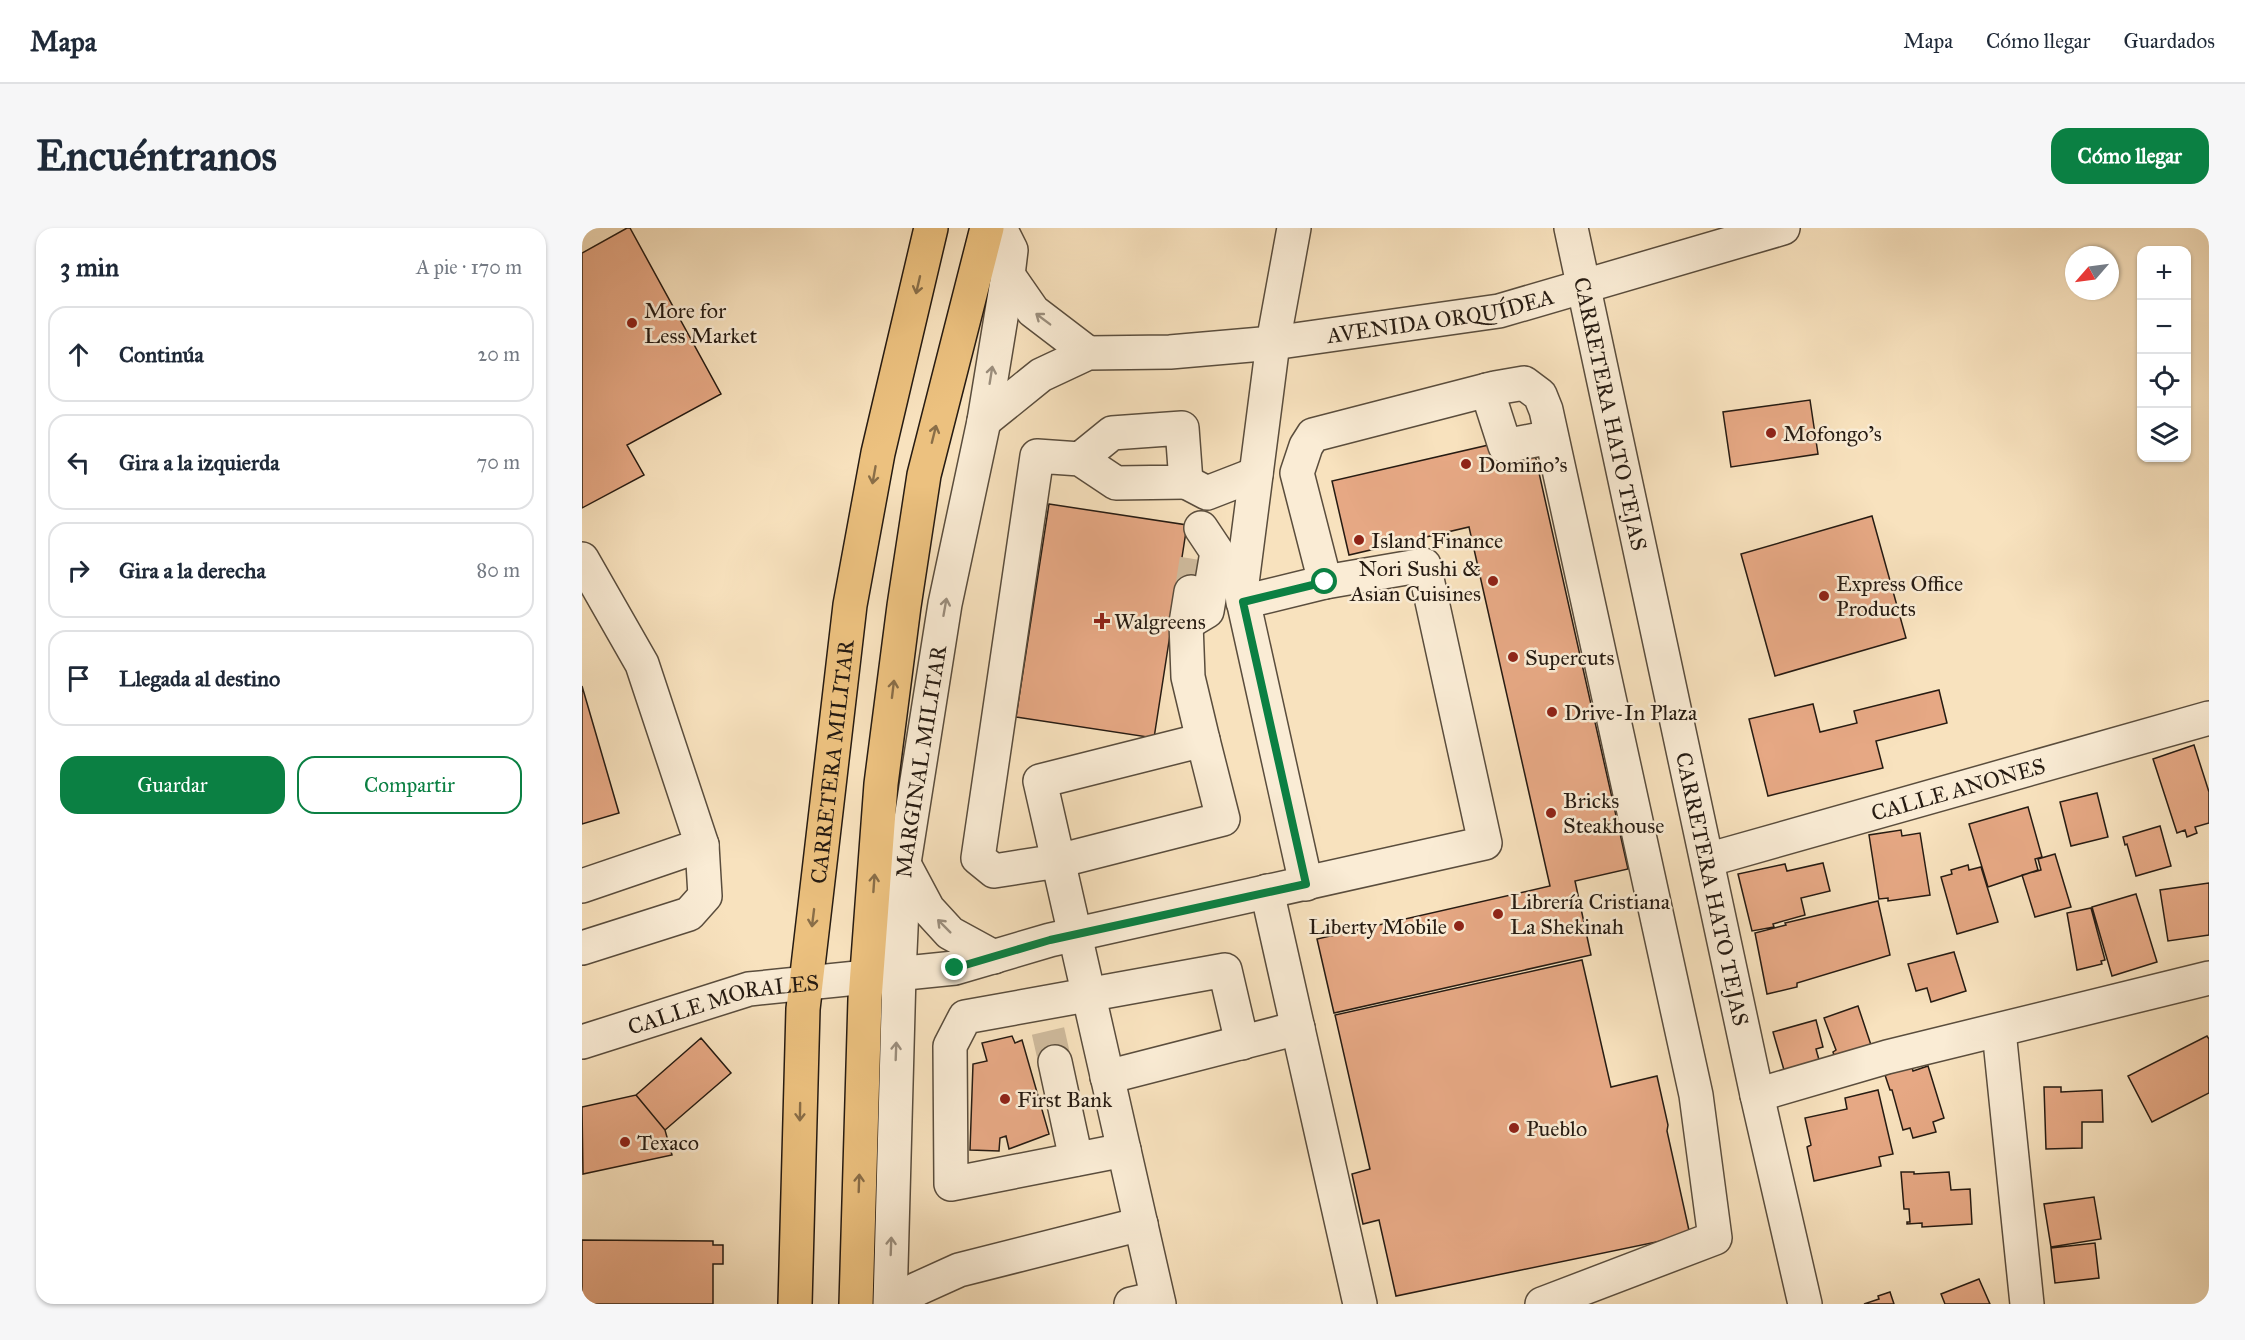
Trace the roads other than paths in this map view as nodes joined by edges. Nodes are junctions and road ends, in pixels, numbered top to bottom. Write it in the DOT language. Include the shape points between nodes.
graph roads {
  1 [pos="931,228"];
  2 [pos="987,228"];
  3 [pos="1000,228"];
  4 [pos="1294,228"];
  5 [pos="1571,228"];
  6 [pos="1783,228"];
  7 [pos="1008,275"];
  8 [pos="1585,285"];
  9 [pos="1273,343"];
  10 [pos="1088,353"];
  11 [pos="1487,390"];
  12 [pos="984,421"];
  13 [pos="1551,437"];
  14 [pos="1080,459"];
  15 [pos="1256,474"];
  16 [pos="1196,488"];
  17 [pos="586,571"];
  18 [pos="1325,582"];
  19 [pos="1243,602"];
  20 [pos="2209,718"];
  21 [pos="1203,740"];
  22 [pos="991,776"];
  23 [pos="1040,781"];
  24 [pos="702,845"];
  25 [pos="1707,860"];
  26 [pos="1058,861"];
  27 [pos="904,863"];
  28 [pos="1306,884"];
  29 [pos="582,886"];
  30 [pos="1267,891"];
  31 [pos="1075,935"];
  32 [pos="582,948"];
  33 [pos="994,957"];
  34 [pos="898,974"];
  35 [pos="867,978"];
  36 [pos="2209,978"];
  37 [pos="805,983"];
  38 [pos="1088,996"];
  39 [pos="1298,1028"];
  40 [pos="1999,1031"];
  41 [pos="583,1036"];
  42 [pos="1242,1043"];
  43 [pos="1055,1062"];
  44 [pos="1107,1077"];
  45 [pos="1757,1095"];
  46 [pos="1124,1150"];
  47 [pos="1076,1159"];
  48 [pos="1141,1224"];
  49 [pos="1149,1302"];
  50 [pos="795,1304"];
  51 [pos="856,1304"];
  52 [pos="890,1304"];
  53 [pos="896,1304"];
  54 [pos="1360,1304"];
  55 [pos="1542,1304"];
  56 [pos="1805,1304"];
  57 [pos="2027,1304"];
  1 -- 37 [label="main road, CARRETERA MILITAR, one-way" via="878,453 850,605"];
  35 -- 2 [label="main road, one-way" via="882,784 922,486"];
  3 -- 7 [label="street, MARGINAL MILITAR" via="1011,250"];
  4 -- 9 [label="street"];
  5 -- 8 [label="street, CARRETERA HATO TEJAS"];
  6 -- 8 [label="street, AVENIDA ORQUÍDEA"];
  10 -- 7 [label="street, one-way" via="1032,311"];
  12 -- 7 [label="street, MARGINAL MILITAR, one-way"];
  8 -- 9 [label="street, AVENIDA ORQUÍDEA" via="1499,311"];
  8 -- 25 [label="street, CARRETERA HATO TEJAS"];
  9 -- 10 [label="street, AVENIDA ORQUÍDEA" via="1170,352"];
  9 -- 15 [label="street"];
  10 -- 12 [label="street" via="1041,375"];
  11 -- 13 [label="street" via="1524,383 1540,395"];
  11 -- 13 [label="street" via="1505,446"];
  11 -- 18 [label="street" via="1313,435 1297,473"];
  27 -- 12 [label="street, MARGINAL MILITAR, one-way" via="945,604"];
  13 -- 55 [label="street" via="1696,1095 1715,1238"];
  14 -- 16 [label="street" via="1116,483"];
  14 -- 16 [label="street" via="1112,433 1182,428"];
  14 -- 22 [label="street" via="1037,456"];
  15 -- 16 [label="street"];
  15 -- 19 [label="street" via="1241,591"];
  16 -- 21 [label="street" via="1199,541 1217,552 1207,611 1188,608 1188,677"];
  17 -- 24 [label="street" via="642,664"];
  18 -- 19 [label="street"];
  18 -- 28 [label="street, CALLE MORALES" via="1424,565 1485,843"];
  19 -- 28 [label="street"];
  20 -- 25 [label="street, CALLE ANONES"];
  21 -- 23 [label="street"];
  21 -- 26 [label="street" via="1223,819"];
  22 -- 23 [label="street"];
  22 -- 26 [label="street" via="978,858 994,872"];
  23 -- 26 [label="street"];
  24 -- 29 [label="street"];
  24 -- 32 [label="street" via="705,896 689,914"];
  25 -- 45 [label="street, CARRETERA HATO TEJAS"];
  26 -- 31 [label="street"];
  33 -- 27 [label="street, one-way" via="950,933 928,909"];
  27 -- 34 [label="street, MARGINAL MILITAR"];
  28 -- 30 [label="street, CALLE MORALES"];
  30 -- 31 [label="street, CALLE MORALES"];
  30 -- 39 [label="street"];
  31 -- 33 [label="street, CALLE MORALES"];
  31 -- 38 [label="street"];
  33 -- 34 [label="street, CALLE MORALES" via="955,968"];
  34 -- 35 [label="street, CALLE MORALES"];
  52 -- 34 [label="street, MARGINAL MILITAR, one-way"];
  35 -- 37 [label="street, CALLE MORALES"];
  51 -- 35 [label="main road, one-way"];
  36 -- 40 [label="street"];
  37 -- 41 [label="street, CALLE MORALES" via="749,989"];
  37 -- 50 [label="main road, CARRETERA MILITAR, one-way"];
  38 -- 42 [label="street" via="1225,970"];
  38 -- 44 [label="street"];
  38 -- 47 [label="street" via="1045,1017 965,1017 950,1046 951,1184"];
  39 -- 42 [label="street"];
  39 -- 54 [label="street"];
  40 -- 45 [label="street" via="1887,1057"];
  40 -- 57 [label="street"];
  42 -- 44 [label="street"];
  43 -- 47 [label="street"];
  44 -- 46 [label="street"];
  45 -- 56 [label="street, CARRETERA HATO TEJAS"];
  46 -- 47 [label="street"];
  46 -- 48 [label="street"];
  48 -- 49 [label="street"];
  48 -- 53 [label="street" via="959,1270 917,1289"];
}
